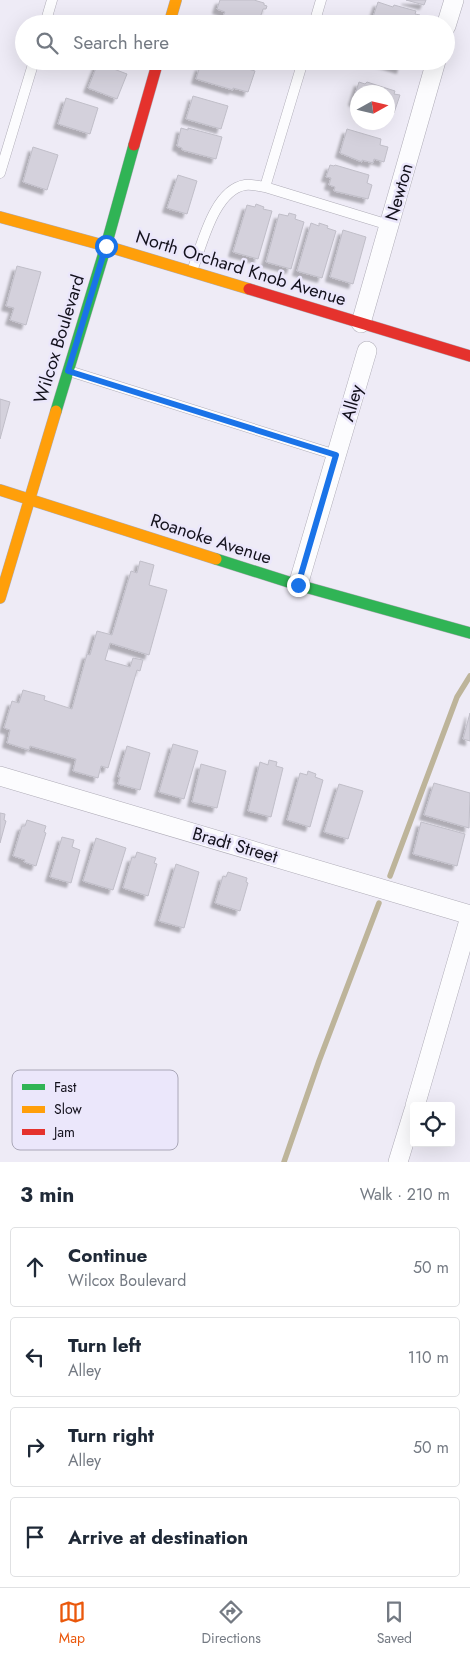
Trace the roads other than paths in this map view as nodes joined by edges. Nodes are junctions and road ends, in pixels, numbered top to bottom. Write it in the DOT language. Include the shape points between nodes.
graph roads {
  1 [pos="52,0"];
  2 [pos="176,0"];
  3 [pos="321,0"];
  4 [pos="454,0"];
  5 [pos="48,15"];
  6 [pos="172,15"];
  7 [pos="317,15"];
  8 [pos="449,15"];
  9 [pos="31,70"];
  10 [pos="155,70"];
  11 [pos="299,70"];
  12 [pos="433,70"];
  13 [pos="0,173"];
  14 [pos="265,187"];
  15 [pos="0,217"];
  16 [pos="389,225"];
  17 [pos="106,246"];
  18 [pos="192,272"];
  19 [pos="362,323"];
  20 [pos="367,351"];
  21 [pos="470,356"];
  22 [pos="68,371"];
  23 [pos="336,455"];
  24 [pos="0,490"];
  25 [pos="29,499"];
  26 [pos="298,585"];
  27 [pos="0,598"];
  28 [pos="470,633"];
  29 [pos="0,776"];
  30 [pos="470,916"];
  31 [pos="416,1102"];
  32 [pos="410,1123"];
  33 [pos="398,1162"];
  1 -- 5 [label="lane"];
  2 -- 6 [label="street"];
  3 -- 7 [label="lane"];
  4 -- 8 [label="street"];
  9 -- 13 [label="lane"];
  10 -- 17 [label="street, Wilcox Boulevard"];
  11 -- 14 [label="lane"];
  12 -- 16 [label="street, Newton"];
  14 -- 16 [label="lane"];
  14 -- 18 [label="lane" via="246,184 229,191 215,208"];
  15 -- 17 [label="street, North Orchard Knob Avenue"];
  16 -- 19 [label="street, Newton"];
  17 -- 18 [label="street, North Orchard Knob Avenue"];
  17 -- 22 [label="street, Wilcox Boulevard"];
  18 -- 19 [label="street, North Orchard Knob Avenue"];
  19 -- 21 [label="street, North Orchard Knob Avenue"];
  20 -- 23 [label="street, Alley"];
  22 -- 23 [label="lane"];
  22 -- 25 [label="street, Wilcox Boulevard"];
  23 -- 26 [label="street, Alley"];
  24 -- 25 [label="street, Roanoke Avenue"];
  25 -- 26 [label="street, Roanoke Avenue"];
  25 -- 27 [label="street, Wilcox Boulevard"];
  26 -- 28 [label="street, Roanoke Avenue"];
  29 -- 30 [label="street, Bradt Street"];
  30 -- 31 [label="street"];
  32 -- 33 [label="street"];
}
